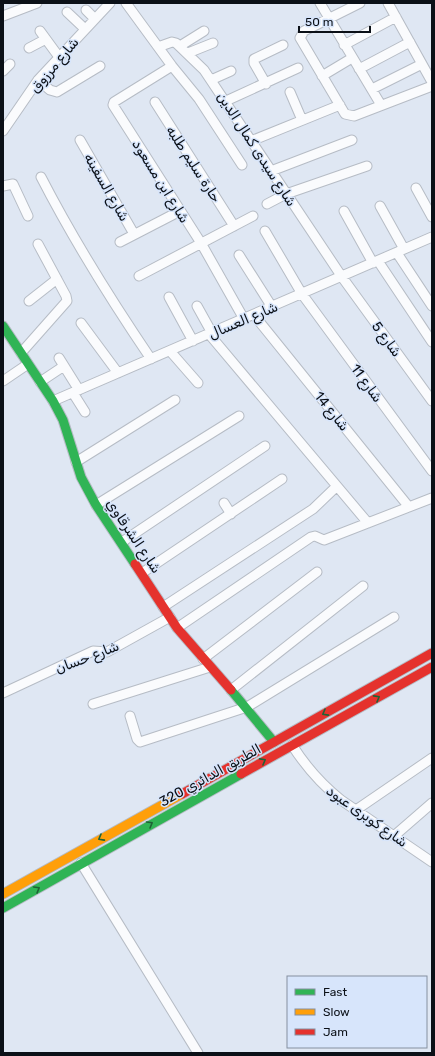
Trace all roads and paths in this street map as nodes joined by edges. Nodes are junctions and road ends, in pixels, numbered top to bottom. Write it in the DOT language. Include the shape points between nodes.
graph roads {
  1 [pos="37,3"];
  2 [pos="110,3"];
  3 [pos="126,3"];
  4 [pos="320,3"];
  5 [pos="360,3"];
  6 [pos="388,3"];
  7 [pos="86,10"];
  8 [pos="67,12"];
  9 [pos="3,16"];
  10 [pos="396,17"];
  11 [pos="328,18"];
  12 [pos="94,19"];
  13 [pos="85,29"];
  14 [pos="40,31"];
  15 [pos="204,31"];
  16 [pos="46,39"];
  17 [pos="410,42"];
  18 [pos="213,43"];
  19 [pos="283,45"];
  20 [pos="344,45"];
  21 [pos="180,46"];
  22 [pos="158,47"];
  23 [pos="29,48"];
  24 [pos="188,53"];
  25 [pos="59,57"];
  26 [pos="352,58"];
  27 [pos="10,64"];
  28 [pos="422,64"];
  29 [pos="100,66"];
  30 [pos="172,66"];
  31 [pos="298,68"];
  32 [pos="359,69"];
  33 [pos="3,71"];
  34 [pos="231,71"];
  35 [pos="322,76"];
  36 [pos="38,80"];
  37 [pos="211,80"];
  38 [pos="432,82"];
  39 [pos="266,84"];
  40 [pos="432,86"];
  41 [pos="372,89"];
  42 [pos="290,92"];
  43 [pos="226,101"];
  44 [pos="155,102"];
  45 [pos="340,105"];
  46 [pos="381,106"];
  47 [pos="302,120"];
  48 [pos="3,132"];
  49 [pos="80,140"];
  50 [pos="352,140"];
  51 [pos="252,141"];
  52 [pos="242,166"];
  53 [pos="367,166"];
  54 [pos="271,171"];
  55 [pos="41,177"];
  56 [pos="3,186"];
  57 [pos="416,188"];
  58 [pos="286,194"];
  59 [pos="267,204"];
  60 [pos="380,206"];
  61 [pos="180,211"];
  62 [pos="344,211"];
  63 [pos="28,216"];
  64 [pos="253,216"];
  65 [pos="432,217"];
  66 [pos="234,226"];
  67 [pos="265,232"];
  68 [pos="134,234"];
  69 [pos="432,237"];
  70 [pos="120,242"];
  71 [pos="201,243"];
  72 [pos="38,244"];
  73 [pos="401,251"];
  74 [pos="240,255"];
  75 [pos="376,262"];
  76 [pos="139,276"];
  77 [pos="342,277"];
  78 [pos="57,279"];
  79 [pos="302,294"];
  80 [pos="169,297"];
  81 [pos="30,301"];
  82 [pos="197,306"];
  83 [pos="432,306"];
  84 [pos="272,307"];
  85 [pos="254,315"];
  86 [pos="244,319"];
  87 [pos="81,323"];
  88 [pos="3,326"];
  89 [pos="210,334"];
  90 [pos="7,339"];
  91 [pos="193,341"];
  92 [pos="432,342"];
  93 [pos="170,351"];
  94 [pos="21,353"];
  95 [pos="59,358"];
  96 [pos="151,359"];
  97 [pos="28,364"];
  98 [pos="64,366"];
  99 [pos="118,373"];
  100 [pos="3,381"];
  101 [pos="40,382"];
  102 [pos="198,383"];
  103 [pos="76,391"];
  104 [pos="175,400"];
  105 [pos="53,401"];
  106 [pos="432,401"];
  107 [pos="85,412"];
  108 [pos="239,416"];
  109 [pos="265,446"];
  110 [pos="76,462"];
  111 [pos="432,471"];
  112 [pos="282,479"];
  113 [pos="337,486"];
  114 [pos="432,498"];
  115 [pos="224,503"];
  116 [pos="96,505"];
  117 [pos="409,507"];
  118 [pos="231,514"];
  119 [pos="368,523"];
  120 [pos="122,542"];
  121 [pos="317,572"];
  122 [pos="142,573"];
  123 [pos="363,586"];
  124 [pos="163,607"];
  125 [pos="170,617"];
  126 [pos="394,617"];
  127 [pos="178,628"];
  128 [pos="432,653"];
  129 [pos="203,659"];
  130 [pos="210,667"];
  131 [pos="432,667"];
  132 [pos="231,690"];
  133 [pos="3,693"];
  134 [pos="93,704"];
  135 [pos="247,707"];
  136 [pos="130,716"];
  137 [pos="274,742"];
  138 [pos="292,745"];
  139 [pos="432,758"];
  140 [pos="169,800"];
  141 [pos="432,804"];
  142 [pos="175,810"];
  143 [pos="356,810"];
  144 [pos="394,836"];
  145 [pos="432,862"];
  146 [pos="81,863"];
  147 [pos="4,892"];
  148 [pos="3,908"];
  149 [pos="198,1053"];
  1 -- 9 [label="street"];
  2 -- 12 [label="street, شارع مرزوق"];
  3 -- 22 [label="street"];
  4 -- 11 [label="street"];
  5 -- 11 [label="street"];
  6 -- 10 [label="street"];
  7 -- 12 [label="street"];
  8 -- 13 [label="street"];
  10 -- 17 [label="street"];
  10 -- 20 [label="street"];
  11 -- 20 [label="street"];
  11 -- 35 [label="street" via="304,31 300,38"];
  12 -- 13 [label="street, شارع مرزوق"];
  13 -- 25 [label="street, شارع مرزوق"];
  14 -- 16 [label="street"];
  15 -- 21 [label="street"];
  16 -- 23 [label="street"];
  16 -- 25 [label="street"];
  17 -- 28 [label="street"];
  17 -- 32 [label="street"];
  18 -- 24 [label="street"];
  19 -- 39 [label="street" via="254,59"];
  20 -- 26 [label="street"];
  21 -- 22 [label="street" via="172,42"];
  21 -- 24 [label="street, شارع سيدى كمال الدين"];
  22 -- 30 [label="street"];
  24 -- 37 [label="street, شارع سيدى كمال الدين"];
  25 -- 36 [label="street, شارع مرزوق"];
  26 -- 32 [label="street"];
  26 -- 35 [label="street"];
  27 -- 33 [label="street"];
  28 -- 38 [label="street"];
  28 -- 41 [label="street"];
  29 -- 36 [label="street" via="57,92 50,90"];
  30 -- 52 [label="street" via="199,99"];
  30 -- 61 [label="street, شارع ابن مسعود" via="113,105"];
  31 -- 39 [label="street"];
  32 -- 41 [label="street"];
  34 -- 37 [label="street"];
  35 -- 45 [label="street"];
  36 -- 48 [label="street, شارع مرزوق"];
  37 -- 43 [label="street, شارع سيدى كمال الدين"];
  39 -- 43 [label="street"];
  40 -- 46 [label="street"];
  41 -- 46 [label="street"];
  42 -- 47 [label="street"];
  43 -- 51 [label="street, شارع سيدى كمال الدين"];
  44 -- 66 [label="street, حارة سليم طلبه"];
  45 -- 46 [label="street" via="345,114 351,116"];
  45 -- 47 [label="street"];
  47 -- 51 [label="street"];
  49 -- 68 [label="street, شارع السفينه"];
  50 -- 54 [label="street"];
  51 -- 54 [label="street, شارع سيدى كمال الدين"];
  53 -- 58 [label="street"];
  54 -- 58 [label="street, شارع سيدى كمال الدين"];
  55 -- 96 [label="street" via="94,271"];
  56 -- 63 [label="street" via="13,184"];
  57 -- 65 [label="street"];
  58 -- 59 [label="street"];
  58 -- 77 [label="street, شارع سيدى كمال الدين"];
  60 -- 73 [label="street"];
  61 -- 68 [label="street"];
  61 -- 71 [label="street, شارع ابن مسعود"];
  62 -- 75 [label="street"];
  64 -- 66 [label="street"];
  66 -- 71 [label="street"];
  67 -- 79 [label="street, شارع 11"];
  68 -- 70 [label="street"];
  69 -- 73 [label="street, شارع العسال"];
  71 -- 76 [label="street"];
  71 -- 86 [label="street, شارع ابن مسعود"];
  72 -- 78 [label="street"];
  73 -- 75 [label="street, شارع العسال"];
  73 -- 83 [label="street"];
  74 -- 84 [label="street"];
  75 -- 77 [label="street, شارع العسال"];
  75 -- 92 [label="street"];
  77 -- 79 [label="street, شارع العسال"];
  77 -- 106 [label="street, شارع 5"];
  78 -- 81 [label="street"];
  78 -- 94 [label="street" via="67,301"];
  79 -- 84 [label="street, شارع العسال"];
  79 -- 111 [label="street, شارع 11"];
  80 -- 91 [label="street"];
  82 -- 89 [label="street"];
  84 -- 85 [label="street, شارع العسال"];
  85 -- 86 [label="street, شارع العسال"];
  85 -- 117 [label="street, شارع 14"];
  86 -- 89 [label="street, شارع العسال"];
  87 -- 99 [label="street"];
  88 -- 90 [label="main road, شارع الشرقاوي"];
  89 -- 91 [label="street, شارع العسال"];
  89 -- 113 [label="street"];
  90 -- 94 [label="main road, شارع الشرقاوي"];
  91 -- 93 [label="street, شارع العسال"];
  93 -- 96 [label="street, شارع العسال"];
  93 -- 102 [label="street"];
  94 -- 97 [label="main road, شارع الشرقاوي"];
  95 -- 98 [label="street"];
  96 -- 99 [label="street, شارع العسال"];
  97 -- 100 [label="street"];
  97 -- 101 [label="main road, شارع الشرقاوي"];
  98 -- 101 [label="street"];
  98 -- 103 [label="street"];
  99 -- 103 [label="street, شارع العسال"];
  101 -- 105 [label="main road, شارع الشرقاوي"];
  103 -- 105 [label="street, شارع العسال"];
  103 -- 107 [label="street"];
  104 -- 110 [label="street"];
  105 -- 110 [label="main road, شارع الشرقاوي" via="63,420"];
  108 -- 116 [label="street"];
  109 -- 120 [label="street"];
  110 -- 116 [label="main road, شارع الشرقاوي"];
  112 -- 118 [label="street"];
  113 -- 119 [label="street"];
  113 -- 124 [label="street" via="313,509"];
  114 -- 117 [label="street"];
  115 -- 118 [label="street"];
  116 -- 120 [label="main road, شارع الشرقاوي"];
  117 -- 119 [label="street"];
  118 -- 122 [label="street"];
  119 -- 127 [label="street" via="324,540 311,537"];
  120 -- 122 [label="main road, شارع الشرقاوي"];
  121 -- 129 [label="street"];
  122 -- 124 [label="main road, شارع الشرقاوي"];
  123 -- 132 [label="street"];
  124 -- 125 [label="main road, شارع الشرقاوي"];
  125 -- 127 [label="main road, شارع الشرقاوي"];
  125 -- 133 [label="street, شارع حسان" via="107,652 93,651"];
  126 -- 135 [label="street"];
  127 -- 129 [label="main road, شارع الشرقاوي"];
  128 -- 137 [label="main road, الطريق الدائري 320, one-way"];
  129 -- 130 [label="main road, شارع الشرقاوي"];
  130 -- 132 [label="main road, شارع الشرقاوي"];
  130 -- 134 [label="street"];
  138 -- 131 [label="main road, الطريق الدائري 320, one-way"];
  132 -- 135 [label="main road, شارع الشرقاوي"];
  135 -- 136 [label="street" via="140,742 137,740"];
  135 -- 137 [label="main road, شارع الشرقاوي"];
  137 -- 140 [label="main road, الطريق الدائري 320"];
  142 -- 138 [label="main road, الطريق الدائري 320, one-way"];
  138 -- 143 [label="street, شارع كوبرى عبود" via="314,776"];
  139 -- 143 [label="street"];
  140 -- 142 [label="main road"];
  140 -- 147 [label="main road, الطريق الدائري 320, one-way"];
  141 -- 144 [label="street" via="411,819"];
  146 -- 142 [label="main road, الطريق الدائري 320, one-way"];
  143 -- 144 [label="street, شارع كوبرى عبود"];
  144 -- 145 [label="street, شارع كوبرى عبود"];
  148 -- 146 [label="main road, الطريق الدائري 320, one-way"];
  146 -- 149 [label="street"];
}
